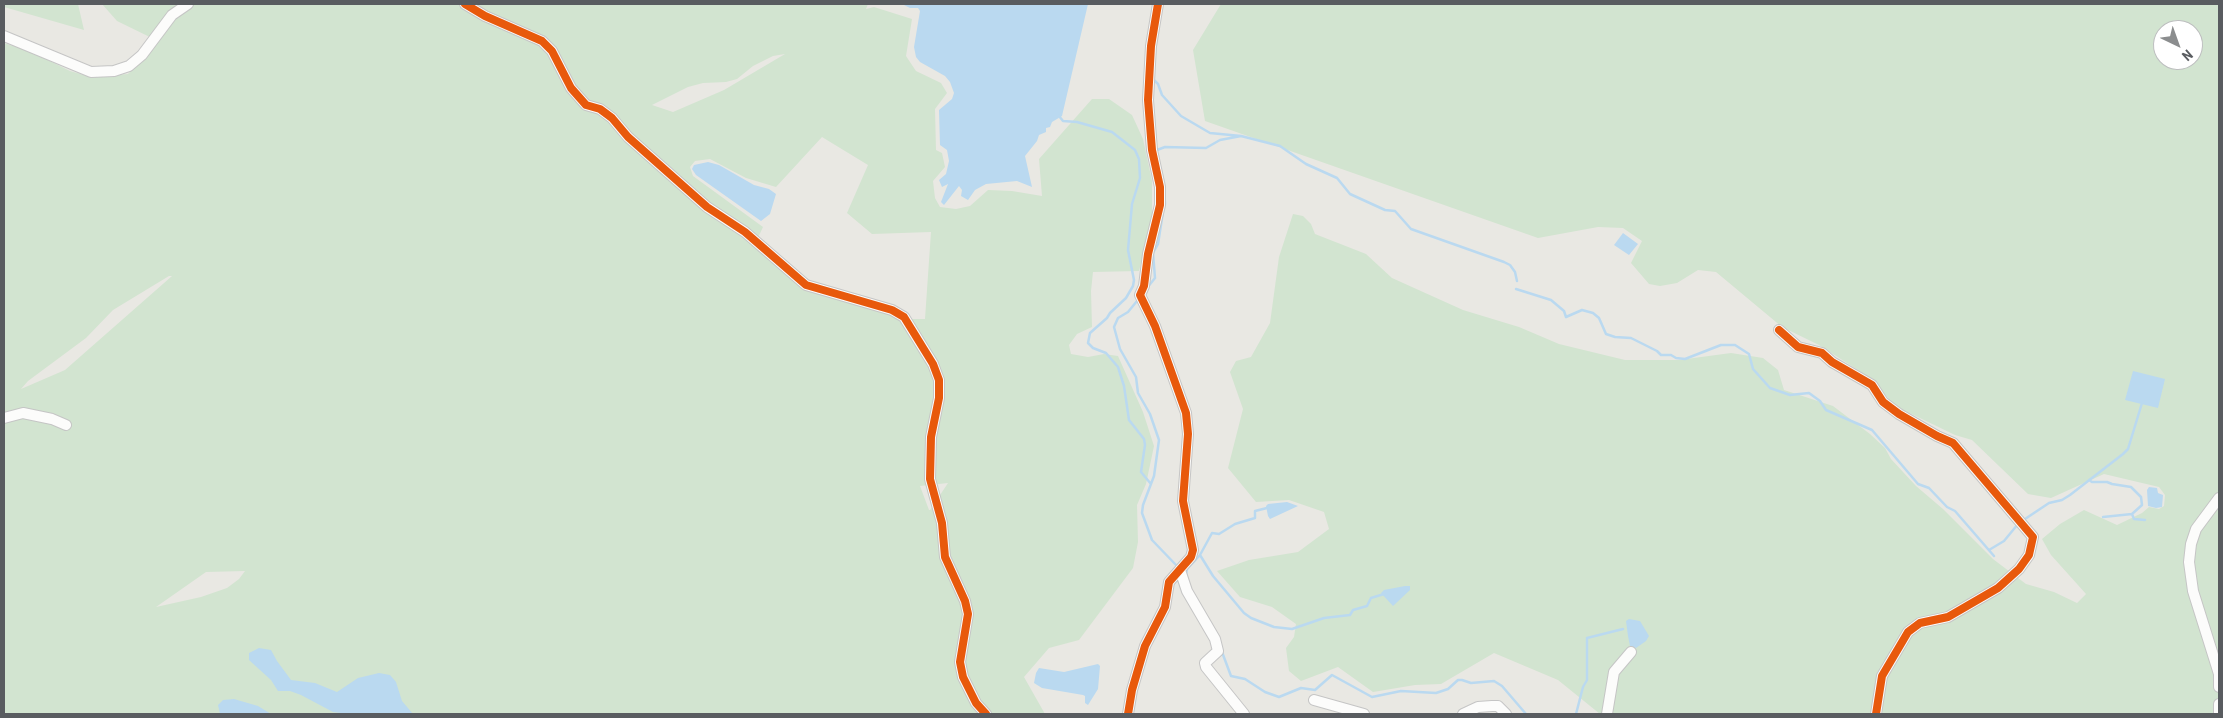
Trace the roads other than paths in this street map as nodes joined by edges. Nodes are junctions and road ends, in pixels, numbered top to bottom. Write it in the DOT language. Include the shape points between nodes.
graph roads {
  1 [pos="188,4"];
  2 [pos="464,4"];
  3 [pos="1158,4"];
  4 [pos="4,36"];
  5 [pos="1779,330"];
  6 [pos="4,418"];
  7 [pos="66,425"];
  8 [pos="2219,498"];
  9 [pos="1180,570"];
  10 [pos="1631,652"];
  11 [pos="2219,687"];
  12 [pos="1314,700"];
  13 [pos="2219,704"];
  14 [pos="986,714"];
  15 [pos="1128,714"];
  16 [pos="1244,714"];
  17 [pos="1364,714"];
  18 [pos="1463,714"];
  19 [pos="1506,714"];
  20 [pos="1607,714"];
  21 [pos="1876,714"];
  22 [pos="2219,714"];
  1 -- 4 [label="street" via="172,14 130,66 114,71 91,72"];
  2 -- 14 [label="street" via="542,41 552,51 571,88 586,105 600,109 612,118 628,137 707,207 745,232 806,284 892,310 904,317 933,364 939,380 939,398 931,437 930,479 942,523 945,557 968,614 960,662 963,677 969,692"];
  3 -- 9 [label="street" via="1151,46 1148,100 1160,205 1140,294 1156,326 1186,414 1188,434 1183,501 1193,550"];
  5 -- 21 [label="street" via="1798,347 1822,353 1872,385 1883,402 1899,414 1953,443 2033,537 2029,555 1998,588 1948,617 1914,627 1882,676"];
  6 -- 7 [label="street" via="23,413"];
  8 -- 11 [label="street" via="2196,529 2189,562 2193,591 2219,674"];
  9 -- 15 [label="street" via="1169,582 1166,606 1145,646"];
  9 -- 16 [label="street" via="1187,591 1216,640 1218,651 1205,663 1206,667"];
  10 -- 20 [label="street" via="1614,672"];
  12 -- 17 [label="street"];
  13 -- 22 [label="street"];
  18 -- 19 [label="street" via="1478,708 1498,706"];
}
